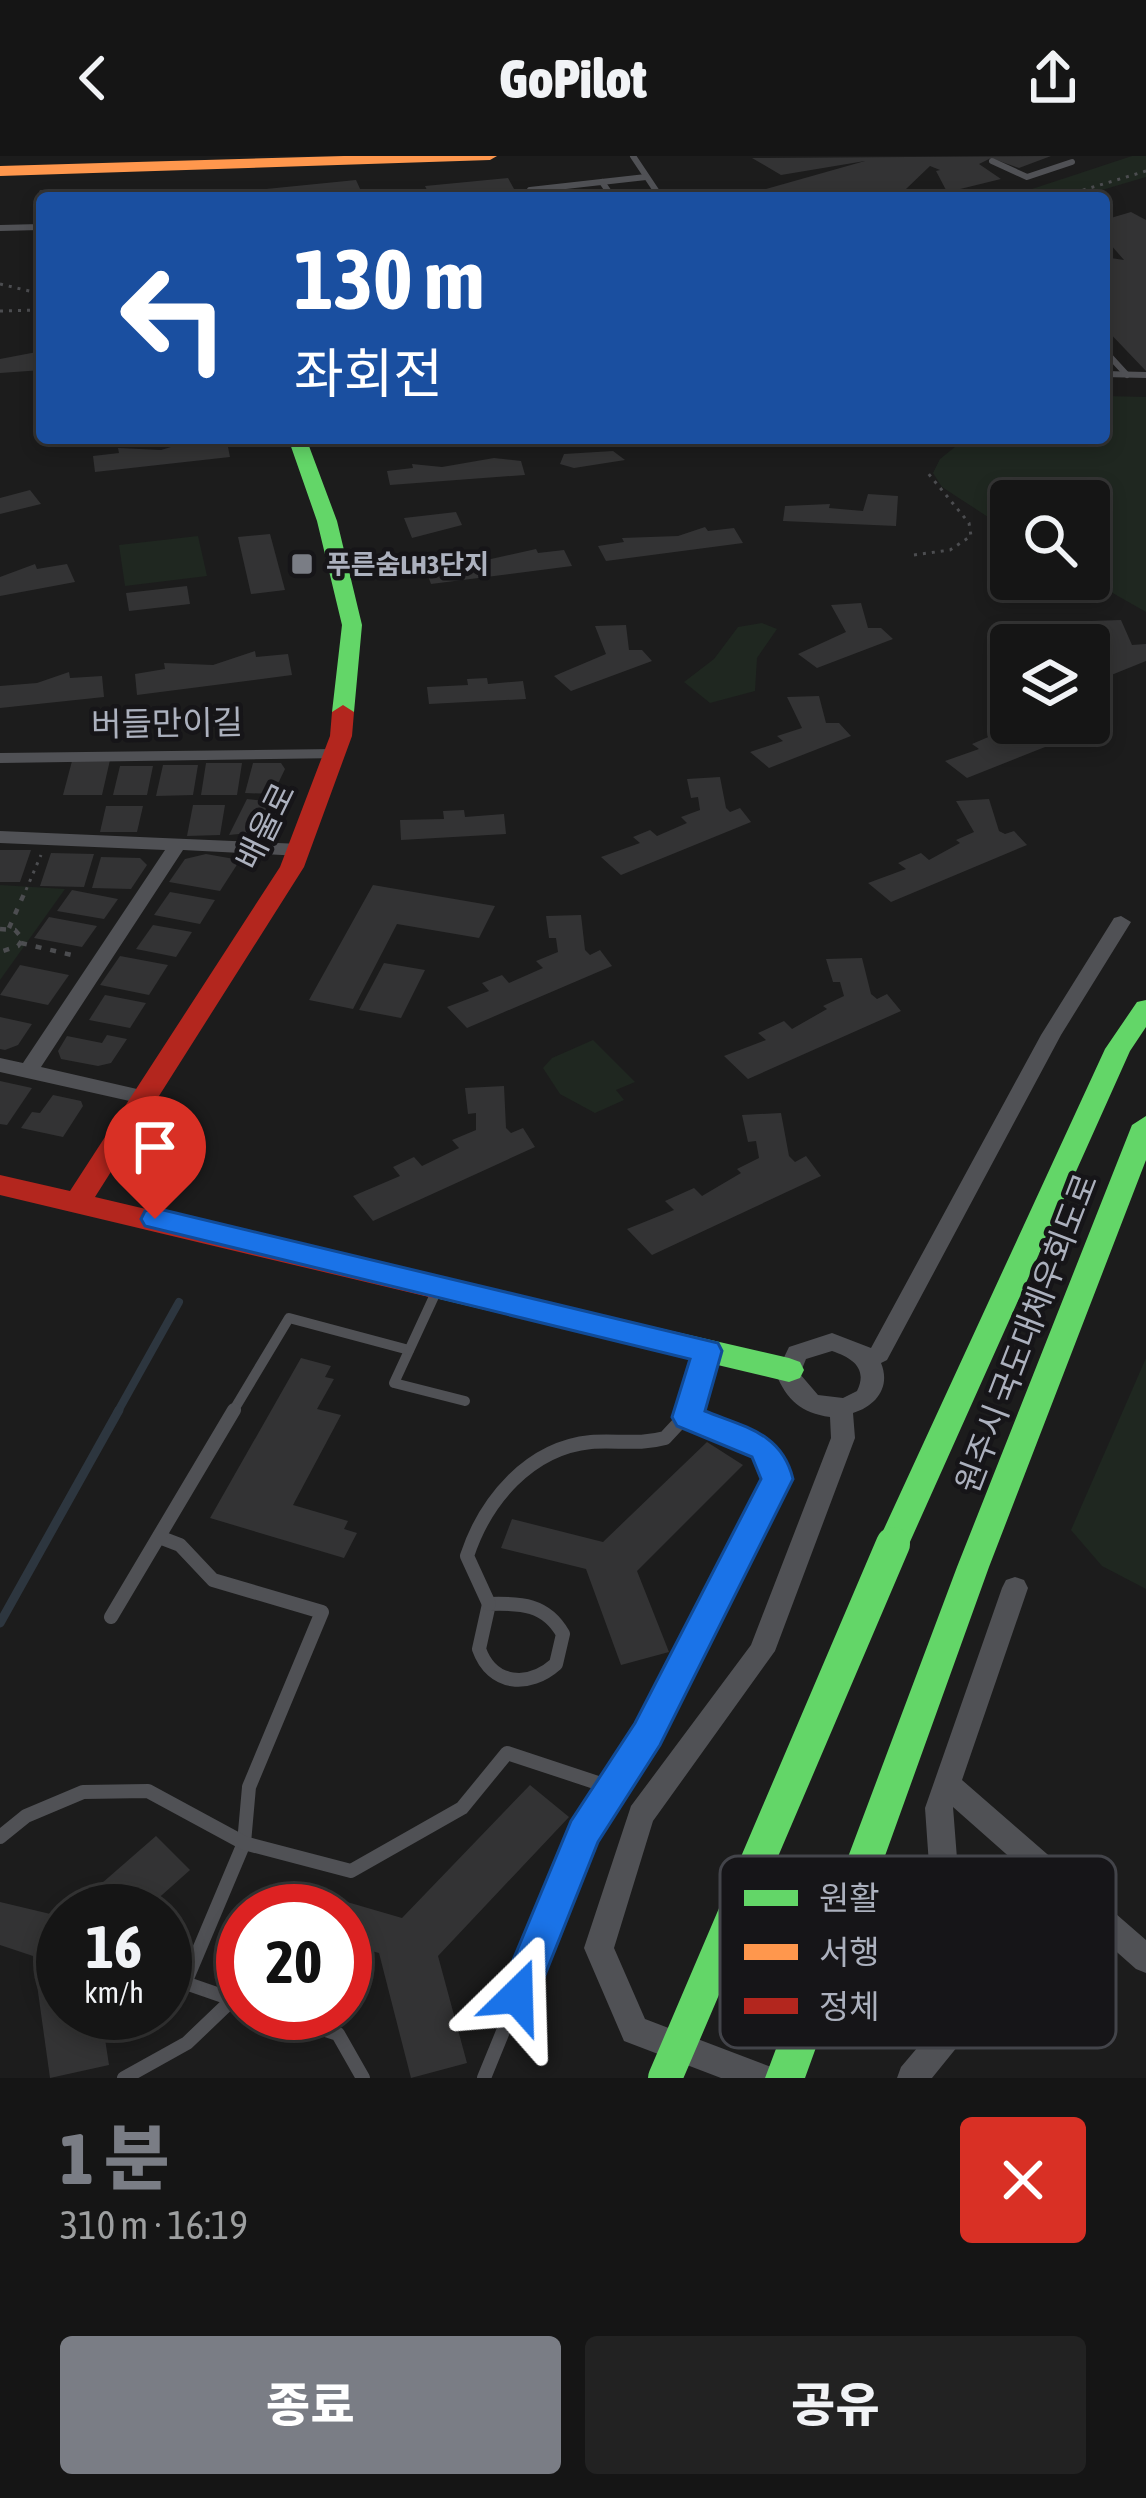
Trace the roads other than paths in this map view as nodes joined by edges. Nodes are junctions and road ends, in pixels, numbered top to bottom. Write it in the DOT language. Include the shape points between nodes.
graph roads {
  1 [pos="297,156"];
  2 [pos="490,156"];
  3 [pos="633,156"];
  4 [pos="191,161"];
  5 [pos="992,161"];
  6 [pos="1072,162"];
  7 [pos="1036,163"];
  8 [pos="0,169"];
  9 [pos="1056,169"];
  10 [pos="646,177"];
  11 [pos="602,182"];
  12 [pos="530,190"];
  13 [pos="209,192"];
  14 [pos="609,192"];
  15 [pos="657,192"];
  16 [pos="36,227"];
  17 [pos="0,228"];
  18 [pos="1110,357"];
  19 [pos="1110,374"];
  20 [pos="1127,375"];
  21 [pos="1146,375"];
  22 [pos="299,444"];
  23 [pos="335,754"];
  24 [pos="0,758"];
  25 [pos="0,837"];
  26 [pos="178,844"];
  27 [pos="301,850"];
  28 [pos="1121,922"];
  29 [pos="1146,1008"];
  30 [pos="0,1065"];
  31 [pos="29,1070"];
  32 [pos="143,1097"];
  33 [pos="1146,1125"];
  34 [pos="0,1185"];
  35 [pos="77,1201"];
  36 [pos="438,1289"];
  37 [pos="409,1350"];
  38 [pos="707,1351"];
  39 [pos="867,1359"];
  40 [pos="789,1370"];
  41 [pos="465,1401"];
  42 [pos="841,1408"];
  43 [pos="688,1417"];
  44 [pos="159,1537"];
  45 [pos="1015,1588"];
  46 [pos="489,1604"];
  47 [pos="111,1617"];
  48 [pos="947,1784"];
  49 [pos="613,1788"];
  50 [pos="0,1837"];
  51 [pos="244,1843"];
  52 [pos="760,1856"];
  53 [pos="867,1856"];
  54 [pos="943,1856"];
  55 [pos="1029,1856"];
  56 [pos="1116,1933"];
  57 [pos="720,1949"];
  58 [pos="1146,1959"];
  59 [pos="192,1966"];
  60 [pos="216,2019"];
  61 [pos="341,2040"];
  62 [pos="796,2048"];
  63 [pos="937,2048"];
  64 [pos="124,2078"];
  65 [pos="363,2078"];
  66 [pos="484,2078"];
  67 [pos="665,2078"];
  68 [pos="760,2078"];
  69 [pos="785,2078"];
  70 [pos="912,2078"];
  1 -- 4 [label="main road"];
  2 -- 4 [label="main road"];
  3 -- 10 [label="lane"];
  4 -- 8 [label="main road"];
  4 -- 13 [label="main road"];
  5 -- 9 [label="lane" via="1027,177"];
  6 -- 9 [label="lane"];
  7 -- 9 [label="lane"];
  10 -- 11 [label="lane"];
  10 -- 15 [label="lane"];
  11 -- 12 [label="lane"];
  11 -- 14 [label="lane"];
  16 -- 17 [label="lane"];
  18 -- 20 [label="lane"];
  19 -- 20 [label="lane"];
  20 -- 21 [label="lane"];
  22 -- 23 [label="main road, 배울로" via="352,625"];
  23 -- 24 [label="street, 버들만이길"];
  23 -- 27 [label="main road, 배울로"];
  25 -- 26 [label="street"];
  26 -- 27 [label="street"];
  26 -- 31 [label="street"];
  27 -- 32 [label="main road, 배울로"];
  28 -- 39 [label="street" via="879,1354"];
  29 -- 52 [label="main road, bridge" via="1118,1049"];
  30 -- 31 [label="street"];
  31 -- 32 [label="street"];
  32 -- 35 [label="main road, 배울로"];
  33 -- 53 [label="main road, 원주시 국도대체우회도로"];
  34 -- 35 [label="main road"];
  35 -- 36 [label="main road"];
  36 -- 37 [label="lane"];
  36 -- 38 [label="main road"];
  37 -- 41 [label="lane" via="394,1383"];
  37 -- 44 [label="lane" via="290,1318"];
  38 -- 40 [label="main road"];
  38 -- 43 [label="lane"];
  39 -- 40 [label="street" via="846,1345 819,1342 797,1353"];
  39 -- 42 [label="street" via="872,1390"];
  40 -- 42 [label="street" via="799,1396"];
  42 -- 68 [label="street" via="843,1438 762,1651 641,1815 599,1948 635,2030"];
  43 -- 46 [label="lane" via="643,1445 585,1442 546,1457 512,1483 483,1514 467,1556"];
  43 -- 49 [label="lane" via="763,1448 777,1479"];
  44 -- 47 [label="lane"];
  44 -- 51 [label="lane" via="180,1545 213,1580 322,1612 249,1787"];
  45 -- 48 [label="street"];
  46 -- 46 [label="lane" via="477,1639 482,1663 503,1679 550,1673 566,1647 553,1618 533,1605"];
  48 -- 54 [label="street" via="939,1808"];
  48 -- 55 [label="street"];
  49 -- 51 [label="lane" via="508,1754 462,1808 351,1870"];
  49 -- 66 [label="lane" via="584,1833"];
  50 -- 51 [label="lane" via="26,1816 83,1792 148,1791"];
  51 -- 59 [label="lane"];
  56 -- 58 [label="street"];
  57 -- 67 [label="main road, bridge"];
  60 -- 64 [label="lane"];
  61 -- 65 [label="lane"];
  62 -- 69 [label="main road, 원주시 국도대체우회도로"];
  63 -- 70 [label="street"];
}
